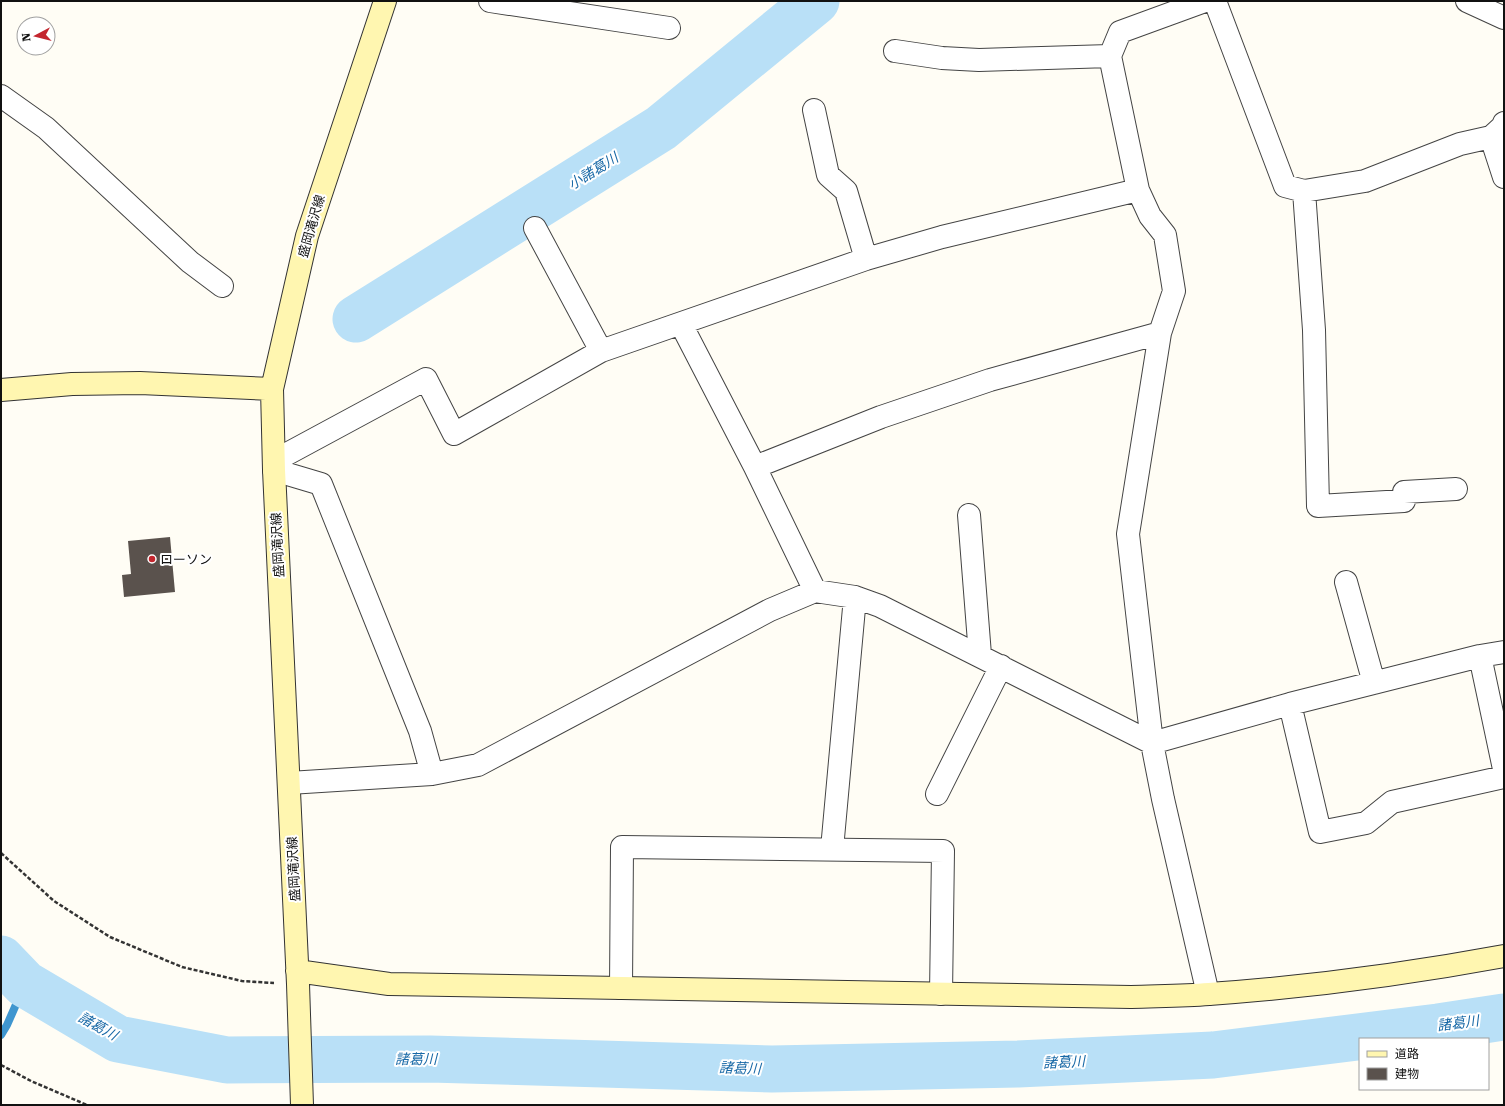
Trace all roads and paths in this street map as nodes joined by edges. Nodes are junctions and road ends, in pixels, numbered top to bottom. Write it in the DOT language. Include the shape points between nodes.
graph roads {
  1 [pos="385,1"];
  2 [pos="490,1"];
  3 [pos="1205,1"];
  4 [pos="1215,1"];
  5 [pos="1467,1"];
  6 [pos="537,4"];
  7 [pos="1158,10"];
  8 [pos="1504,18"];
  9 [pos="669,28"];
  10 [pos="895,50"];
  11 [pos="1110,56"];
  12 [pos="1,96"];
  13 [pos="814,110"];
  14 [pos="1500,128"];
  15 [pos="1504,177"];
  16 [pos="1138,190"];
  17 [pos="1304,191"];
  18 [pos="535,228"];
  19 [pos="866,259"];
  20 [pos="222,286"];
  21 [pos="681,324"];
  22 [pos="1160,333"];
  23 [pos="601,351"];
  24 [pos="272,389"];
  25 [pos="1,390"];
  26 [pos="274,466"];
  27 [pos="755,467"];
  28 [pos="1456,490"];
  29 [pos="969,515"];
  30 [pos="1346,582"];
  31 [pos="815,591"];
  32 [pos="855,596"];
  33 [pos="1504,652"];
  34 [pos="980,656"];
  35 [pos="1480,656"];
  36 [pos="1001,666"];
  37 [pos="1374,683"];
  38 [pos="1290,704"];
  39 [pos="1152,742"];
  40 [pos="1504,769"];
  41 [pos="432,774"];
  42 [pos="1504,777"];
  43 [pos="289,783"];
  44 [pos="937,794"];
  45 [pos="832,849"];
  46 [pos="1,853"];
  47 [pos="1504,956"];
  48 [pos="298,984"];
  49 [pos="621,988"];
  50 [pos="941,994"];
  51 [pos="1208,994"];
  52 [pos="1,1065"];
  53 [pos="86,1105"];
  54 [pos="302,1105"];
  1 -- 24 [label="street, 盛岡滝沢線" via="307,236"];
  2 -- 6 [label="street"];
  3 -- 7 [label="street"];
  4 -- 17 [label="street" via="1285,186"];
  5 -- 8 [label="street"];
  6 -- 9 [label="street"];
  7 -- 11 [label="street" via="1120,32"];
  10 -- 11 [label="street" via="942,58 979,60"];
  11 -- 16 [label="street"];
  12 -- 20 [label="street" via="46,128 190,262"];
  13 -- 19 [label="street" via="828,175 846,191"];
  14 -- 15 [label="street"];
  14 -- 17 [label="street" via="1365,181"];
  16 -- 19 [label="street" via="942,237"];
  16 -- 22 [label="street" via="1150,216 1164,235 1174,291"];
  17 -- 28 [label="street" via="1314,330 1318,506 1404,501 1404,492"];
  18 -- 23 [label="street"];
  19 -- 21 [label="street"];
  21 -- 23 [label="street"];
  21 -- 27 [label="street"];
  22 -- 27 [label="street" via="990,380 881,417"];
  22 -- 39 [label="street" via="1128,534"];
  23 -- 26 [label="street" via="454,434 426,379"];
  24 -- 25 [label="street" via="140,383 72,384"];
  24 -- 26 [label="street, 盛岡滝沢線"];
  26 -- 41 [label="street" via="320,484 420,731"];
  26 -- 43 [label="street, 盛岡滝沢線"];
  27 -- 31 [label="street"];
  29 -- 34 [label="street"];
  30 -- 37 [label="street"];
  31 -- 32 [label="street"];
  31 -- 41 [label="street" via="770,610 478,765"];
  32 -- 34 [label="street"];
  32 -- 45 [label="street"];
  33 -- 35 [label="street"];
  34 -- 36 [label="street"];
  35 -- 37 [label="street"];
  35 -- 40 [label="street"];
  36 -- 39 [label="street"];
  36 -- 44 [label="street"];
  37 -- 38 [label="street"];
  38 -- 39 [label="street"];
  38 -- 42 [label="street" via="1320,832 1366,823 1392,802"];
  39 -- 51 [label="street"];
  41 -- 43 [label="street"];
  43 -- 48 [label="street, 盛岡滝沢線"];
  45 -- 49 [label="street" via="622,847"];
  45 -- 50 [label="street" via="943,851"];
  46 -- 48 [label="path" via="54,901 110,937 182,967 242,981"];
  47 -- 51 [label="street" via="1324,984"];
  48 -- 49 [label="street"];
  48 -- 54 [label="street, 盛岡滝沢線"];
  49 -- 50 [label="street"];
  50 -- 51 [label="street" via="1130,997"];
  52 -- 53 [label="path"];
}
